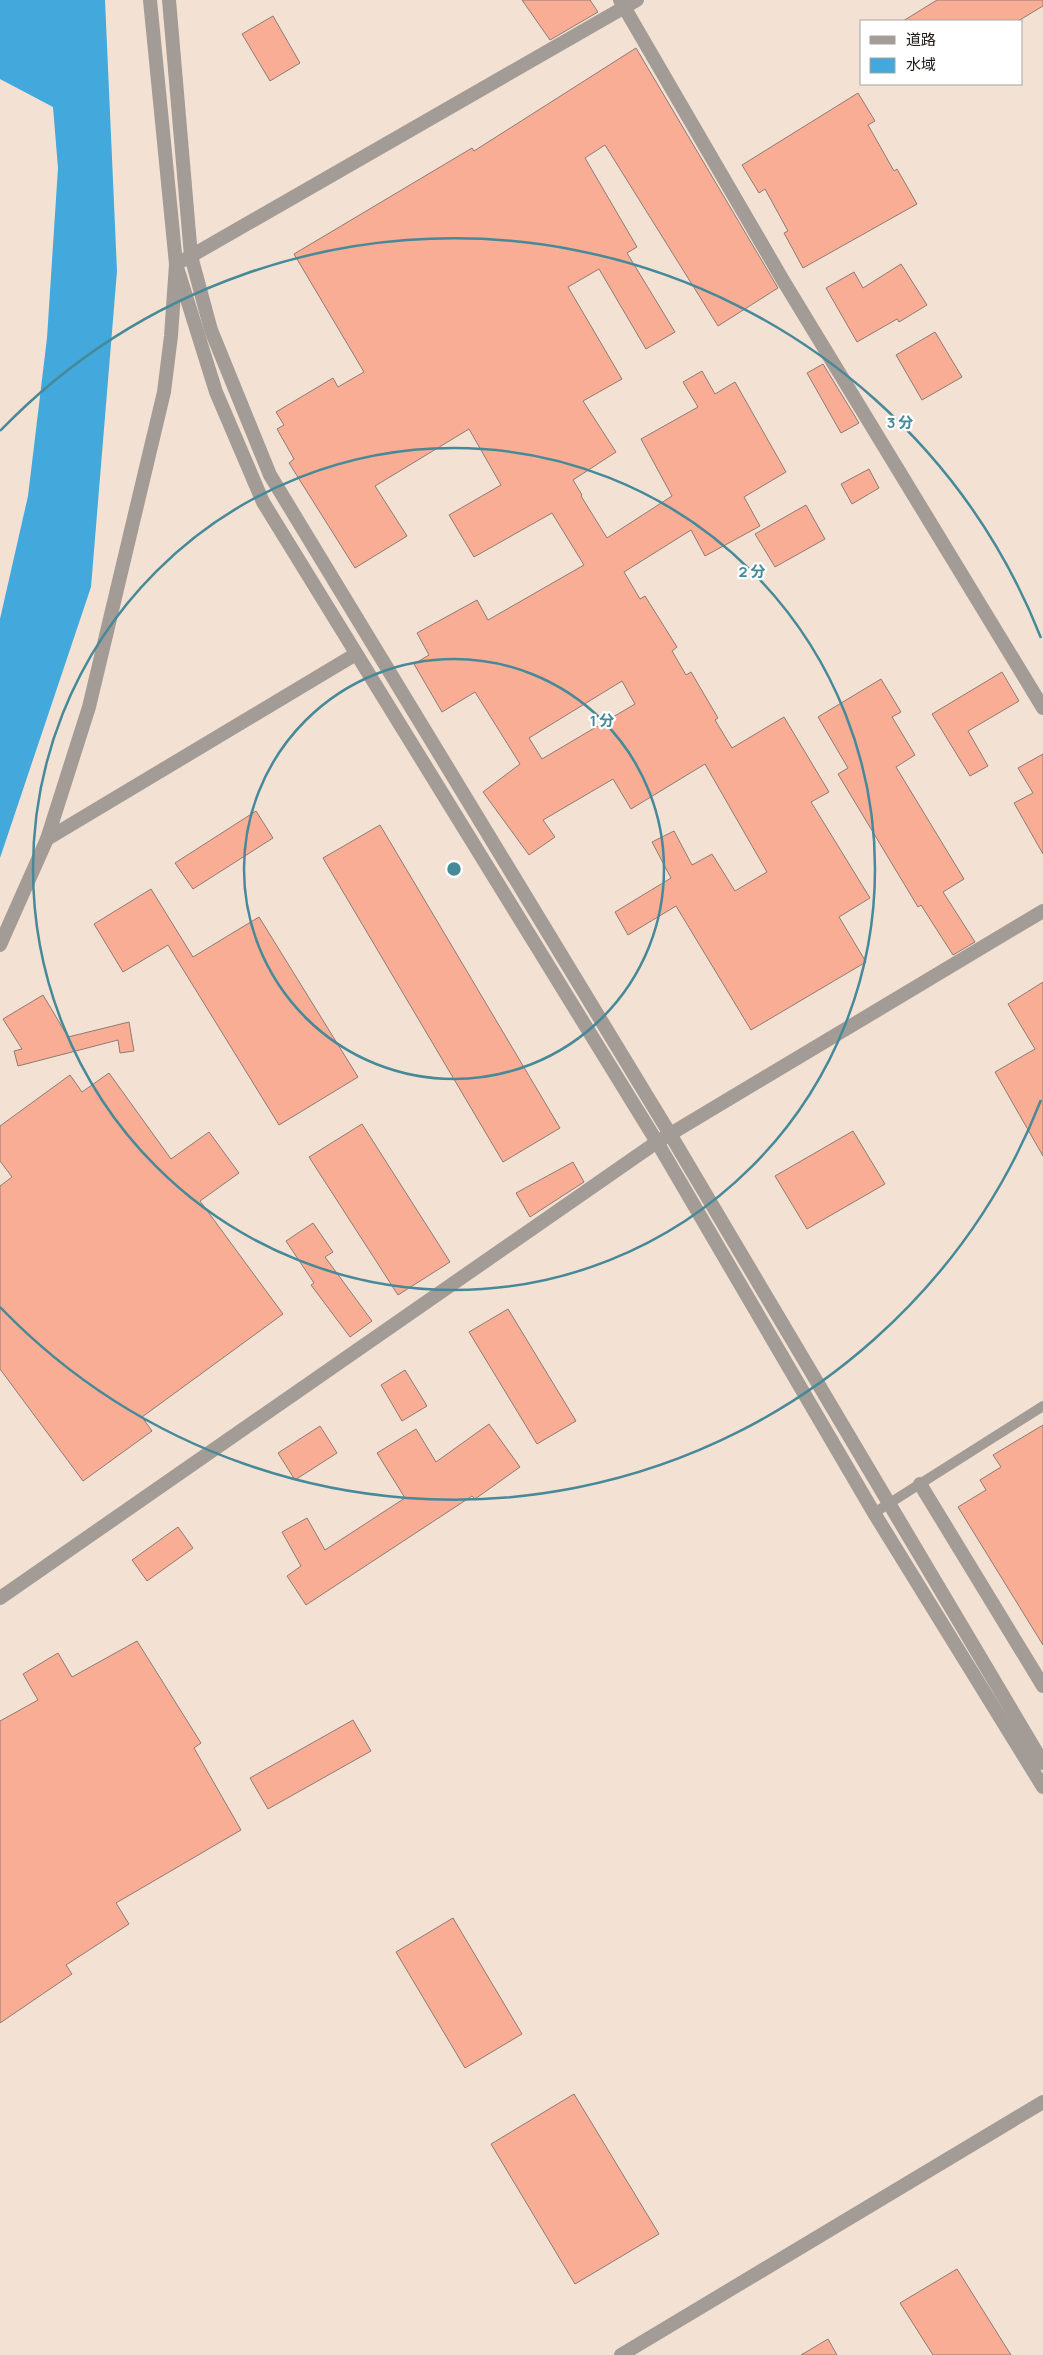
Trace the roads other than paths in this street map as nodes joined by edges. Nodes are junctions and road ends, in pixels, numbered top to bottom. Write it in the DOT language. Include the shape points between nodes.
graph roads {
  1 [pos="150,0"];
  2 [pos="169,0"];
  3 [pos="637,0"];
  4 [pos="622,4"];
  5 [pos="191,256"];
  6 [pos="176,264"];
  7 [pos="356,654"];
  8 [pos="1043,708"];
  9 [pos="47,839"];
  10 [pos="1043,910"];
  11 [pos="0,945"];
  12 [pos="670,1134"];
  13 [pos="657,1142"];
  14 [pos="1043,1406"];
  15 [pos="920,1484"];
  16 [pos="889,1504"];
  17 [pos="874,1514"];
  18 [pos="0,1598"];
  19 [pos="1043,1686"];
  20 [pos="1043,1763"];
  21 [pos="1043,1787"];
  22 [pos="1043,2102"];
  23 [pos="621,2355"];
  1 -- 6 [label="street"];
  2 -- 5 [label="street"];
  3 -- 4 [label="street"];
  4 -- 5 [label="street"];
  4 -- 8 [label="street" via="784,282"];
  5 -- 6 [label="street"];
  5 -- 12 [label="street" via="211,330 270,474"];
  6 -- 7 [label="street" via="216,392 264,502"];
  6 -- 9 [label="street" via="164,392 90,707"];
  7 -- 9 [label="street"];
  7 -- 13 [label="street"];
  9 -- 11 [label="street"];
  10 -- 12 [label="street"];
  12 -- 13 [label="street"];
  12 -- 16 [label="street"];
  13 -- 17 [label="street"];
  13 -- 18 [label="street"];
  14 -- 15 [label="lane"];
  15 -- 16 [label="lane"];
  15 -- 19 [label="street"];
  16 -- 17 [label="lane"];
  16 -- 20 [label="street"];
  17 -- 21 [label="street"];
  22 -- 23 [label="street"];
}
